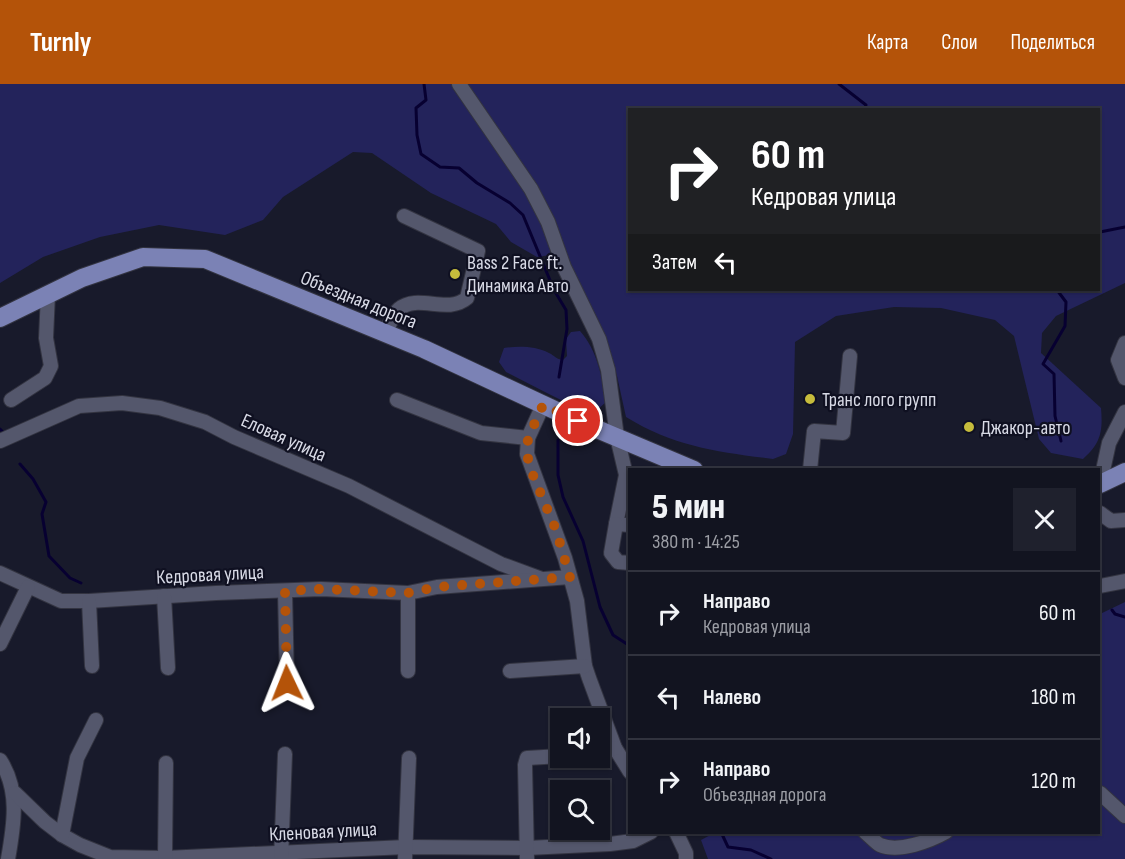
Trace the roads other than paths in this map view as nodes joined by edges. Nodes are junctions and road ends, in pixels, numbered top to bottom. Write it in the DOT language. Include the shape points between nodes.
graph roads {
  1 [pos="459,84"];
  2 [pos="404,216"];
  3 [pos="48,294"];
  4 [pos="0,318"];
  5 [pos="385,333"];
  6 [pos="1125,343"];
  7 [pos="850,356"];
  8 [pos="1125,378"];
  9 [pos="11,400"];
  10 [pos="397,400"];
  11 [pos="543,405"];
  12 [pos="1125,412"];
  13 [pos="617,437"];
  14 [pos="528,438"];
  15 [pos="0,441"];
  16 [pos="689,468"];
  17 [pos="810,468"];
  18 [pos="1125,472"];
  19 [pos="1100,484"];
  20 [pos="1100,513"];
  21 [pos="1125,520"];
  22 [pos="623,524"];
  23 [pos="628,563"];
  24 [pos="0,573"];
  25 [pos="570,577"];
  26 [pos="542,579"];
  27 [pos="1125,581"];
  28 [pos="28,586"];
  29 [pos="1100,586"];
  30 [pos="285,591"];
  31 [pos="408,593"];
  32 [pos="164,596"];
  33 [pos="89,601"];
  34 [pos="0,644"];
  35 [pos="92,666"];
  36 [pos="585,666"];
  37 [pos="168,669"];
  38 [pos="408,671"];
  39 [pos="510,671"];
  40 [pos="287,683"];
  41 [pos="96,720"];
  42 [pos="615,748"];
  43 [pos="610,750"];
  44 [pos="285,754"];
  45 [pos="550,757"];
  46 [pos="409,758"];
  47 [pos="0,760"];
  48 [pos="166,763"];
  49 [pos="628,769"];
  50 [pos="1100,793"];
  51 [pos="15,794"];
  52 [pos="1125,816"];
  53 [pos="647,834"];
  54 [pos="677,834"];
  55 [pos="867,834"];
  56 [pos="942,834"];
  57 [pos="62,835"];
  58 [pos="406,853"];
  59 [pos="527,853"];
  60 [pos="281,856"];
  61 [pos="165,858"];
  62 [pos="8,859"];
  63 [pos="686,859"];
  1 -- 13 [label="street" via="531,189 548,222 564,267 599,339 608,370"];
  2 -- 5 [label="street" via="478,251 467,298 462,303 414,303 399,308"];
  3 -- 4 [label="main road, Объездная дорога"];
  3 -- 5 [label="main road, Объездная дорога" via="143,257 205,259"];
  3 -- 9 [label="street" via="46,338 51,366 45,378"];
  5 -- 11 [label="main road, Объездная дорога"];
  6 -- 8 [label="street" via="1118,360"];
  7 -- 17 [label="street" via="843,433 814,431"];
  10 -- 14 [label="street" via="481,433"];
  11 -- 13 [label="main road, Объездная дорога"];
  11 -- 14 [label="street"];
  12 -- 19 [label="street" via="1109,443"];
  13 -- 16 [label="main road, Объездная дорога"];
  13 -- 22 [label="street" via="626,475"];
  14 -- 25 [label="street" via="530,468 556,530"];
  15 -- 26 [label="street, Еловая улица" via="79,406 122,403 160,408 205,422 349,486 501,564"];
  18 -- 19 [label="main road"];
  20 -- 21 [label="street" via="1112,521"];
  22 -- 23 [label="street" via="611,554 618,562"];
  24 -- 28 [label="street, Кедровая улица"];
  25 -- 26 [label="street, Кедровая улица"];
  25 -- 36 [label="street"];
  26 -- 31 [label="street, Кедровая улица"];
  27 -- 29 [label="street"];
  28 -- 33 [label="street, Кедровая улица" via="61,601"];
  28 -- 34 [label="street"];
  30 -- 31 [label="street, Кедровая улица"];
  30 -- 32 [label="street, Кедровая улица"];
  30 -- 40 [label="street"];
  31 -- 38 [label="street"];
  32 -- 33 [label="street, Кедровая улица"];
  32 -- 37 [label="street"];
  33 -- 35 [label="street"];
  36 -- 39 [label="street"];
  36 -- 42 [label="street"];
  41 -- 57 [label="street" via="77,758"];
  42 -- 43 [label="street"];
  42 -- 49 [label="street"];
  44 -- 60 [label="street"];
  45 -- 59 [label="street" via="527,758 525,765"];
  46 -- 58 [label="street"];
  47 -- 51 [label="street"];
  48 -- 61 [label="street"];
  50 -- 52 [label="street"];
  51 -- 57 [label="street, Кленовая улица"];
  51 -- 62 [label="street"];
  53 -- 59 [label="street, Кленовая улица" via="633,841"];
  54 -- 63 [label="street"];
  55 -- 56 [label="street" via="886,846 926,843"];
  57 -- 61 [label="street, Кленовая улица" via="110,857"];
  58 -- 59 [label="street, Кленовая улица"];
  58 -- 60 [label="street, Кленовая улица"];
  60 -- 61 [label="street, Кленовая улица"];
}
